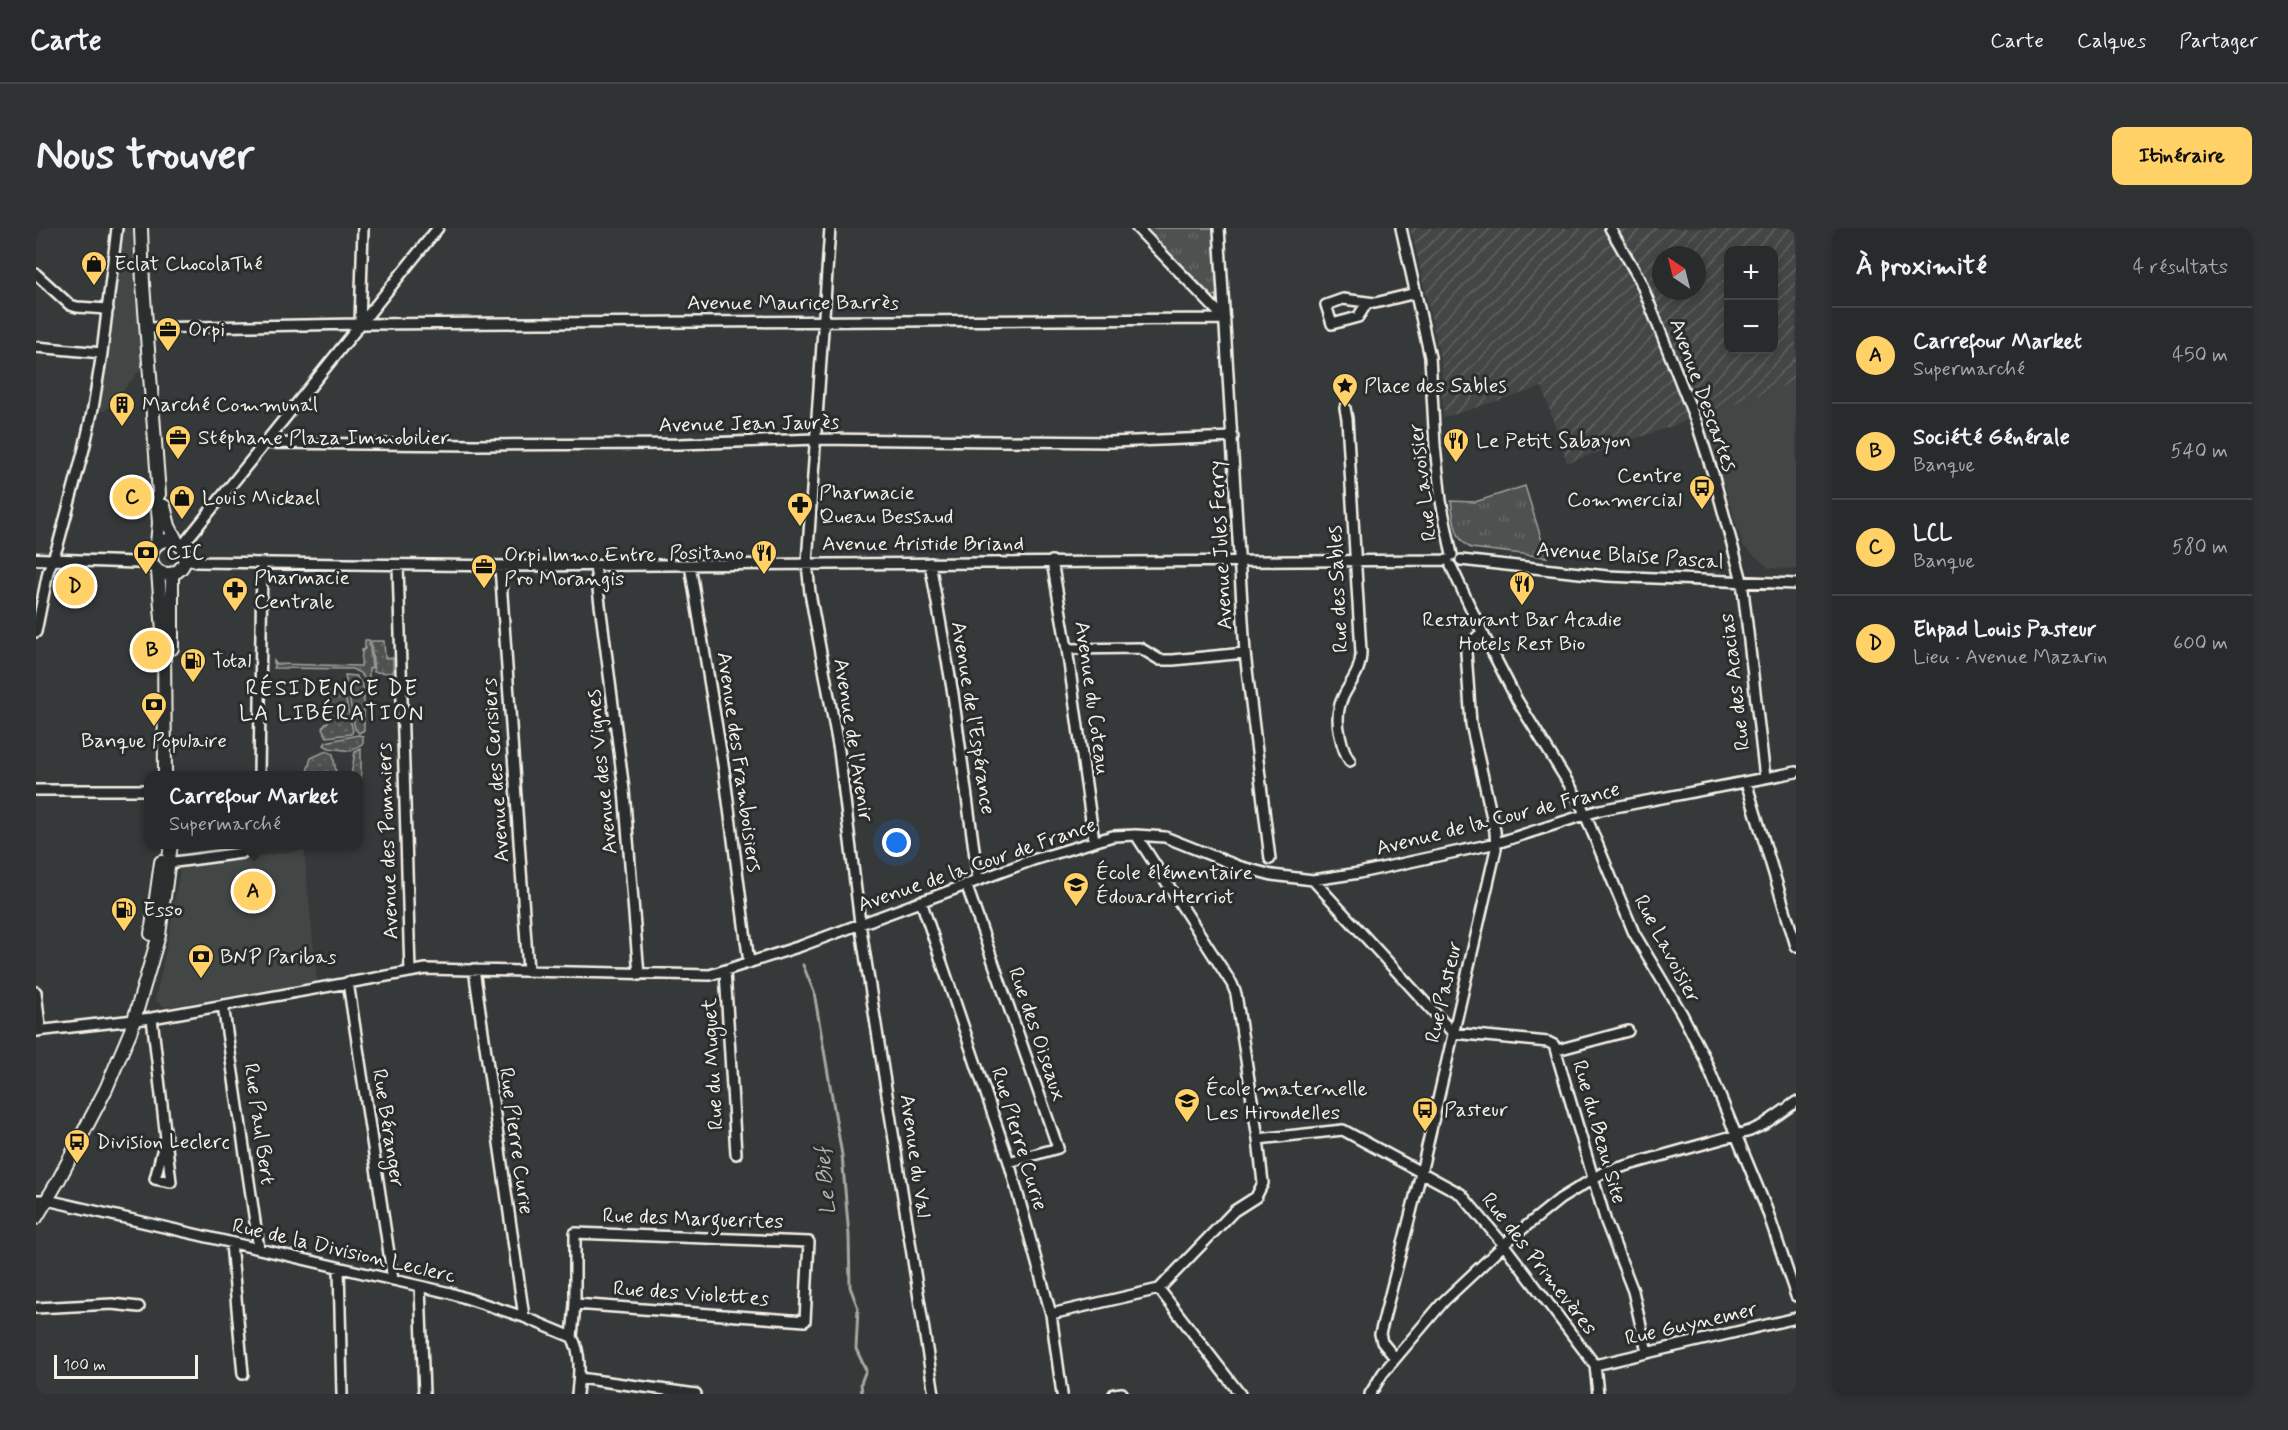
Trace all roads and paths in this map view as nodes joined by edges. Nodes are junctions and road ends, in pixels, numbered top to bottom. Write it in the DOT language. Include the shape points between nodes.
graph roads {
  1 [pos="117,228"];
  2 [pos="363,228"];
  3 [pos="438,228"];
  4 [pos="830,228"];
  5 [pos="1137,228"];
  6 [pos="1219,228"];
  7 [pos="1401,228"];
  8 [pos="1610,228"];
  9 [pos="138,231"];
  10 [pos="36,274"];
  11 [pos="1416,293"];
  12 [pos="1367,303"];
  13 [pos="108,309"];
  14 [pos="1225,319"];
  15 [pos="823,320"];
  16 [pos="360,324"];
  17 [pos="146,328"];
  18 [pos="36,347"];
  19 [pos="102,353"];
  20 [pos="1345,408"];
  21 [pos="1233,437"];
  22 [pos="815,439"];
  23 [pos="265,443"];
  24 [pos="159,494"];
  25 [pos="157,543"];
  26 [pos="181,549"];
  27 [pos="36,559"];
  28 [pos="1354,559"];
  29 [pos="53,560"];
  30 [pos="1453,560"];
  31 [pos="1052,561"];
  32 [pos="1239,561"];
  33 [pos="262,562"];
  34 [pos="807,563"];
  35 [pos="930,563"];
  36 [pos="398,565"];
  37 [pos="690,565"];
  38 [pos="500,566"];
  39 [pos="595,566"];
  40 [pos="154,567"];
  41 [pos="172,574"];
  42 [pos="1742,581"];
  43 [pos="1796,584"];
  44 [pos="163,620"];
  45 [pos="36,632"];
  46 [pos="1482,632"];
  47 [pos="172,633"];
  48 [pos="1067,649"];
  49 [pos="1245,653"];
  50 [pos="1350,761"];
  51 [pos="165,771"];
  52 [pos="173,771"];
  53 [pos="259,771"];
  54 [pos="1796,772"];
  55 [pos="1765,778"];
  56 [pos="1746,782"];
  57 [pos="36,790"];
  58 [pos="144,790"];
  59 [pos="1586,814"];
  60 [pos="1136,834"];
  61 [pos="1094,841"];
  62 [pos="1497,843"];
  63 [pos="164,849"];
  64 [pos="169,849"];
  65 [pos="246,849"];
  66 [pos="1270,859"];
  67 [pos="165,862"];
  68 [pos="978,879"];
  69 [pos="1313,880"];
  70 [pos="966,884"];
  71 [pos="921,901"];
  72 [pos="860,923"];
  73 [pos="1796,946"];
  74 [pos="749,963"];
  75 [pos="474,969"];
  76 [pos="528,971"];
  77 [pos="725,971"];
  78 [pos="410,972"];
  79 [pos="639,975"];
  80 [pos="348,982"];
  81 [pos="36,992"];
  82 [pos="223,1005"];
  83 [pos="135,1018"];
  84 [pos="152,1018"];
  85 [pos="38,1031"];
  86 [pos="1628,1031"];
  87 [pos="1453,1033"];
  88 [pos="1557,1050"];
  89 [pos="1796,1102"];
  90 [pos="1736,1135"];
  91 [pos="166,1136"];
  92 [pos="1258,1139"];
  93 [pos="736,1154"];
  94 [pos="1010,1162"];
  95 [pos="1421,1173"];
  96 [pos="1593,1178"];
  97 [pos="42,1200"];
  98 [pos="36,1218"];
  99 [pos="231,1243"];
  100 [pos="1504,1245"];
  101 [pos="259,1249"];
  102 [pos="339,1268"];
  103 [pos="393,1280"];
  104 [pos="420,1287"];
  105 [pos="1159,1289"];
  106 [pos="1796,1296"];
  107 [pos="575,1304"];
  108 [pos="139,1307"];
  109 [pos="36,1308"];
  110 [pos="1051,1314"];
  111 [pos="524,1317"];
  112 [pos="1796,1318"];
  113 [pos="805,1321"];
  114 [pos="572,1337"];
  115 [pos="1647,1352"];
  116 [pos="1395,1358"];
  117 [pos="1595,1365"];
  118 [pos="243,1374"];
  119 [pos="579,1378"];
  120 [pos="659,1392"];
  121 [pos="342,1394"];
  122 [pos="424,1394"];
  123 [pos="577,1394"];
  124 [pos="696,1394"];
  125 [pos="934,1394"];
  126 [pos="1062,1394"];
  127 [pos="1240,1394"];
  128 [pos="1370,1394"];
  129 [pos="1598,1394"];
  1 -- 13 [label="street"];
  2 -- 16 [label="street"];
  3 -- 16 [label="street"];
  4 -- 15 [label="street, Avenue de l'Avenir"];
  5 -- 14 [label="street"];
  6 -- 14 [label="street, Avenue Jules Ferry"];
  7 -- 11 [label="street, Rue Lavoisier"];
  8 -- 42 [label="street, Avenue Descartes" via="1640,280 1697,424"];
  9 -- 17 [label="main road"];
  10 -- 13 [label="street" via="70,305"];
  11 -- 12 [label="street"];
  11 -- 30 [label="street, Rue Lavoisier" via="1430,357 1437,468"];
  13 -- 19 [label="street"];
  14 -- 15 [label="street, Avenue Maurice Barrès"];
  14 -- 21 [label="street, Avenue Jules Ferry"];
  15 -- 16 [label="street, Avenue Maurice Barrès"];
  15 -- 22 [label="street, Avenue de l'Avenir"];
  16 -- 17 [label="street, Avenue Maurice Barrès"];
  16 -- 23 [label="street"];
  17 -- 24 [label="main road"];
  18 -- 19 [label="street"];
  19 -- 29 [label="street" via="84,449"];
  20 -- 28 [label="street, Rue des Sables"];
  21 -- 22 [label="street, Avenue Jean Jaurès" via="1111,442"];
  21 -- 32 [label="street, Avenue Jules Ferry"];
  22 -- 23 [label="street, Avenue Jean Jaurès" via="646,444"];
  22 -- 34 [label="street, Avenue de l'Avenir"];
  23 -- 26 [label="street"];
  24 -- 25 [label="main road"];
  24 -- 26 [label="main road"];
  25 -- 26 [label="main road" via="164,540"];
  25 -- 40 [label="main road" via="150,555"];
  26 -- 33 [label="street, Avenue Aristide Briand" via="193,562"];
  26 -- 41 [label="main road" via="182,568"];
  27 -- 29 [label="street"];
  28 -- 30 [label="street, Avenue Aristide Briand"];
  28 -- 32 [label="street, Avenue Aristide Briand"];
  28 -- 50 [label="street, Rue des Sables" via="1361,661 1341,699 1337,717 1344,753"];
  29 -- 40 [label="street"];
  29 -- 45 [label="street"];
  30 -- 42 [label="street, Avenue Blaise Pascal" via="1607,576"];
  30 -- 46 [label="street, Rue Lavoisier"];
  31 -- 32 [label="street, Avenue Aristide Briand"];
  31 -- 35 [label="street, Avenue Aristide Briand"];
  31 -- 48 [label="street, Avenue du Coteau"];
  32 -- 49 [label="street, Avenue Jules Ferry"];
  33 -- 36 [label="street, Avenue Aristide Briand"];
  33 -- 53 [label="street"];
  34 -- 35 [label="street, Avenue Aristide Briand"];
  34 -- 37 [label="street, Avenue Aristide Briand"];
  34 -- 72 [label="street, Avenue de l'Avenir" via="838,751"];
  35 -- 68 [label="street, Avenue de l'Espérance" via="953,694"];
  36 -- 38 [label="street, Avenue Aristide Briand"];
  36 -- 78 [label="street, Avenue des Pommiers"];
  37 -- 39 [label="street, Avenue Aristide Briand"];
  37 -- 74 [label="street, Avenue des Framboisiers" via="724,770"];
  38 -- 39 [label="street, Avenue Aristide Briand"];
  38 -- 76 [label="street, Avenue des Cerisiers"];
  39 -- 79 [label="street, Avenue des Vignes" via="623,784"];
  40 -- 41 [label="main road"];
  40 -- 44 [label="main road"];
  41 -- 47 [label="main road"];
  42 -- 43 [label="street, Avenue Blaise Pascal"];
  42 -- 55 [label="street, Rue des Acacias"];
  44 -- 47 [label="main road"];
  44 -- 51 [label="main road"];
  46 -- 59 [label="street, Rue Lavoisier" via="1517,700"];
  46 -- 62 [label="street, Rue Pasteur" via="1466,652 1470,714"];
  47 -- 52 [label="main road"];
  48 -- 49 [label="street" via="1140,648 1160,660"];
  48 -- 61 [label="street, Avenue du Coteau"];
  49 -- 66 [label="street, Avenue Jules Ferry"];
  54 -- 55 [label="street, Avenue de la Cour de France"];
  55 -- 56 [label="street, Avenue de la Cour de France"];
  56 -- 59 [label="street, Avenue de la Cour de France"];
  56 -- 73 [label="street"];
  57 -- 58 [label="street"];
  59 -- 62 [label="street, Avenue de la Cour de France"];
  59 -- 90 [label="street, Rue Lavoisier" via="1634,933 1695,1040"];
  60 -- 61 [label="street, Avenue de la Cour de France"];
  60 -- 69 [label="street, Avenue de la Cour de France" via="1173,839 1238,866 1272,875"];
  60 -- 92 [label="street" via="1232,984"];
  61 -- 68 [label="street, Avenue de la Cour de France"];
  62 -- 69 [label="street, Avenue de la Cour de France"];
  62 -- 87 [label="street, Rue Pasteur"];
  63 -- 67 [label="main road"];
  64 -- 67 [label="main road"];
  65 -- 67 [label="street"];
  67 -- 83 [label="main road" via="147,952 150,961"];
  68 -- 70 [label="street, Avenue de la Cour de France"];
  69 -- 87 [label="street"];
  70 -- 71 [label="street, Avenue de la Cour de France"];
  70 -- 94 [label="street, Rue des Oiseaux" via="1058,1148"];
  71 -- 72 [label="street, Avenue de la Cour de France"];
  71 -- 94 [label="street, Rue Pierre Curie"];
  72 -- 74 [label="street, Avenue de la Cour de France"];
  72 -- 125 [label="street, Avenue du Val"];
  74 -- 77 [label="street, Avenue de la Cour de France"];
  75 -- 76 [label="street, Avenue de la Cour de France"];
  75 -- 78 [label="street, Avenue de la Cour de France"];
  75 -- 111 [label="street, Rue Pierre Curie"];
  76 -- 79 [label="street, Avenue de la Cour de France"];
  77 -- 79 [label="street, Avenue de la Cour de France" via="710,975"];
  77 -- 93 [label="street, Rue du Muguet"];
  78 -- 80 [label="street, Avenue de la Cour de France"];
  80 -- 82 [label="street, Avenue de la Cour de France"];
  80 -- 103 [label="street, Rue Béranger"];
  81 -- 85 [label="street"];
  82 -- 84 [label="street, Avenue de la Cour de France"];
  82 -- 101 [label="street, Rue Paul Bert"];
  83 -- 84 [label="street, Avenue de la Cour de France"];
  83 -- 85 [label="street, Avenue de la Cour de France"];
  83 -- 97 [label="main road" via="106,1089"];
  84 -- 91 [label="street"];
  86 -- 88 [label="street"];
  87 -- 88 [label="street, Rue du Beau Site" via="1548,1042"];
  87 -- 95 [label="street, Rue Pasteur"];
  88 -- 96 [label="street, Rue du Beau Site"];
  89 -- 90 [label="street" via="1763,1125"];
  90 -- 96 [label="street"];
  90 -- 106 [label="street, Rue Lavoisier"];
  92 -- 95 [label="street, Rue des Primevères" via="1343,1130"];
  92 -- 105 [label="street" via="1263,1183 1260,1192 1234,1211"];
  94 -- 110 [label="street, Rue Pierre Curie"];
  95 -- 100 [label="street, Rue des Primevères" via="1461,1194"];
  95 -- 116 [label="street, Rue Pasteur" via="1380,1334"];
  96 -- 100 [label="street" via="1560,1199"];
  96 -- 115 [label="street, Rue du Beau Site" via="1633,1291"];
  97 -- 98 [label="main road"];
  97 -- 99 [label="street, Rue de la Division Leclerc"];
  99 -- 101 [label="street, Rue de la Division Leclerc"];
  99 -- 118 [label="street"];
  100 -- 116 [label="street" via="1444,1301"];
  100 -- 117 [label="street, Rue des Primevères"];
  101 -- 102 [label="street, Rue de la Division Leclerc"];
  102 -- 103 [label="street, Rue de la Division Leclerc"];
  102 -- 121 [label="street"];
  103 -- 104 [label="street, Rue de la Division Leclerc"];
  104 -- 111 [label="street, Rue de la Division Leclerc"];
  104 -- 122 [label="street"];
  105 -- 110 [label="street"];
  105 -- 127 [label="street"];
  107 -- 113 [label="street, Rue des Violettes"];
  107 -- 113 [label="street, Rue des Marguerites" via="575,1233 809,1242"];
  107 -- 114 [label="street"];
  108 -- 109 [label="street" via="111,1304"];
  110 -- 126 [label="street, Rue Pierre Curie"];
  111 -- 114 [label="street, Rue de la Division Leclerc"];
  112 -- 115 [label="street, Rue Guynemer"];
  114 -- 119 [label="street" via="579,1358"];
  115 -- 117 [label="street, Rue Guynemer"];
  116 -- 128 [label="street"];
  117 -- 129 [label="street, Rue des Primevères"];
  119 -- 120 [label="street"];
  119 -- 123 [label="street"];
  120 -- 124 [label="street"];
}
